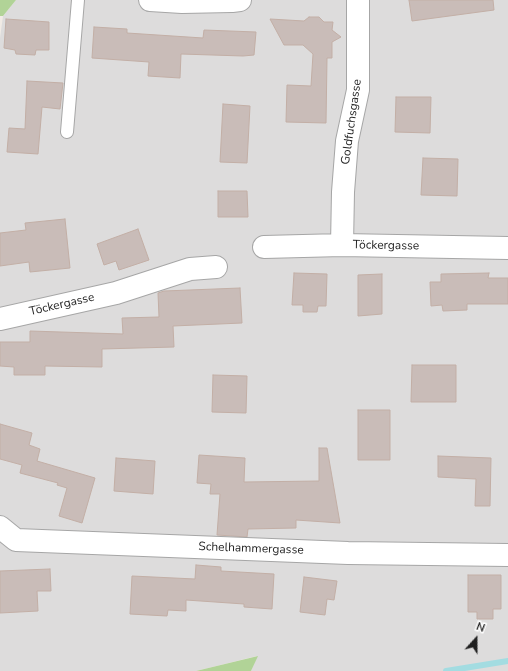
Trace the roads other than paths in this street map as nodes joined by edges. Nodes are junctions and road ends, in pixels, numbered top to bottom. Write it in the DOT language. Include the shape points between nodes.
graph roads {
  1 [pos="78,0"];
  2 [pos="150,0"];
  3 [pos="240,0"];
  4 [pos="358,0"];
  5 [pos="67,132"];
  6 [pos="342,244"];
  7 [pos="264,247"];
  8 [pos="508,248"];
  9 [pos="216,267"];
  10 [pos="0,319"];
  11 [pos="5,536"];
  12 [pos="508,555"];
  1 -- 5 [label="lane"];
  2 -- 3 [label="street"];
  4 -- 6 [label="street, Goldfuchsgasse" via="358,90 347,141"];
  6 -- 7 [label="street, Töckergasse"];
  6 -- 8 [label="street, Töckergasse"];
  9 -- 10 [label="street, Töckergasse" via="190,269 116,293"];
  11 -- 12 [label="street, Schelhammergasse" via="348,553"];
}
